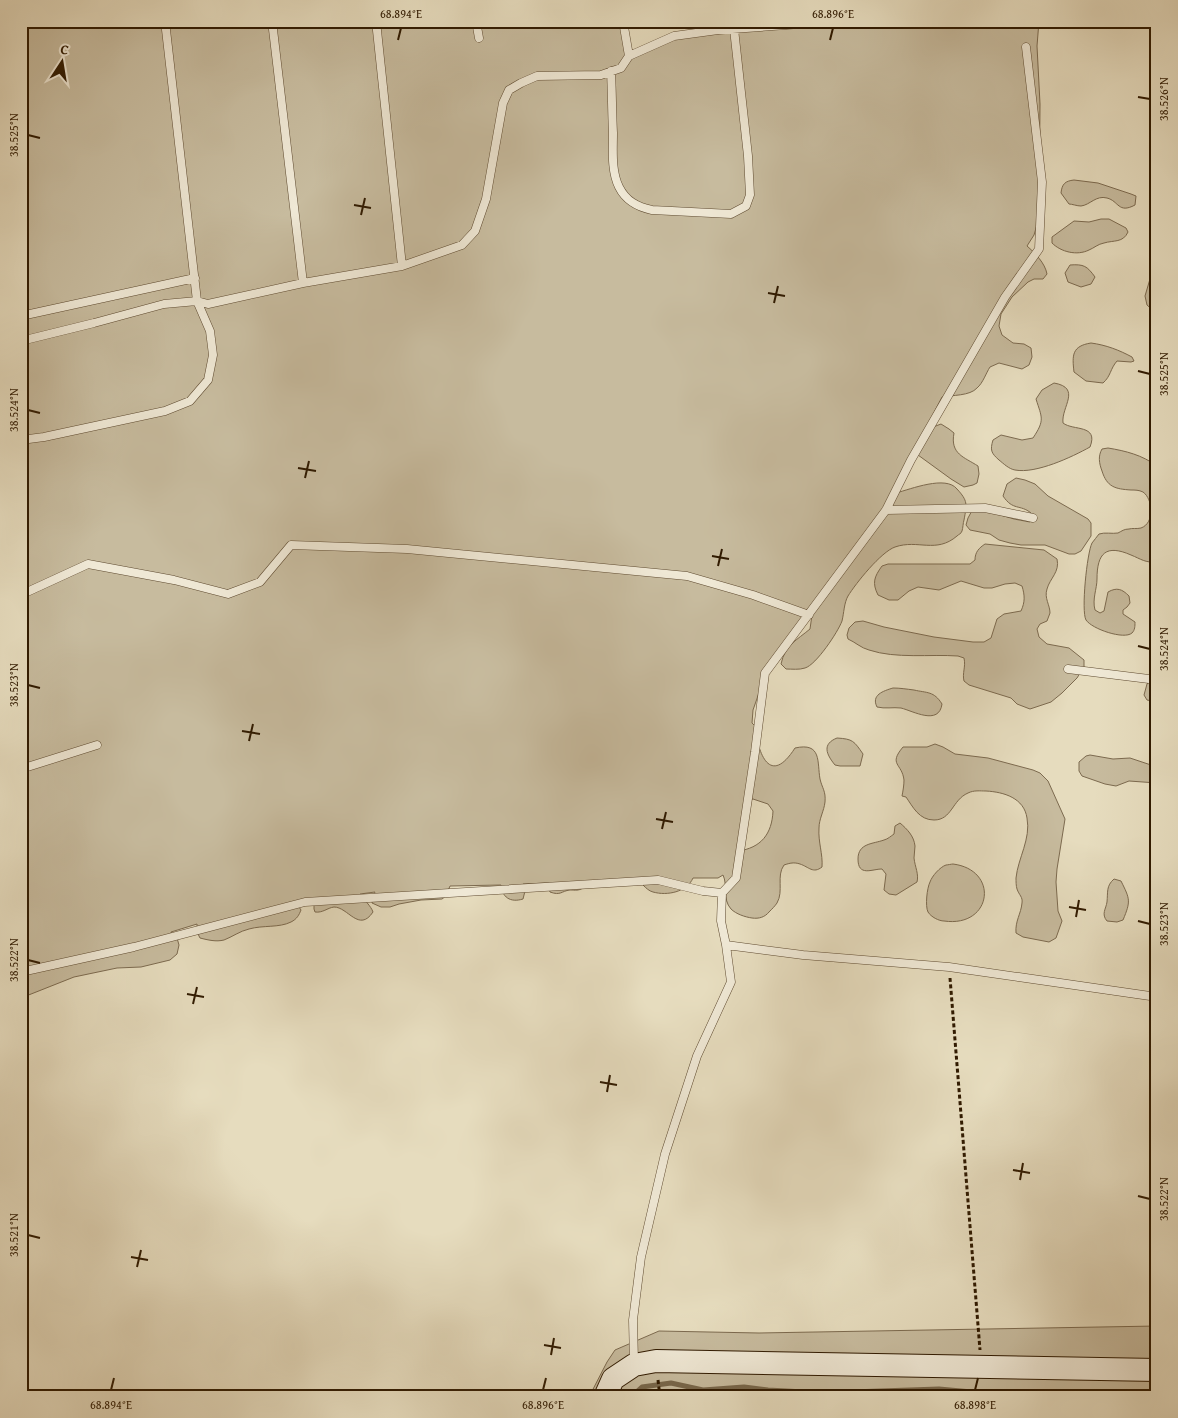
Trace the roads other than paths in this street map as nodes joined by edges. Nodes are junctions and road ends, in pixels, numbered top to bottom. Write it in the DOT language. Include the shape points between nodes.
graph roads {
  1 [pos="165,21"];
  2 [pos="272,21"];
  3 [pos="376,21"];
  4 [pos="476,21"];
  5 [pos="623,21"];
  6 [pos="807,21"];
  7 [pos="734,29"];
  8 [pos="479,38"];
  9 [pos="1026,48"];
  10 [pos="629,56"];
  11 [pos="611,71"];
  12 [pos="402,266"];
  13 [pos="195,278"];
  14 [pos="303,283"];
  15 [pos="198,301"];
  16 [pos="21,316"];
  17 [pos="21,341"];
  18 [pos="21,440"];
  19 [pos="886,510"];
  20 [pos="1033,518"];
  21 [pos="21,593"];
  22 [pos="808,615"];
  23 [pos="1068,669"];
  24 [pos="1157,680"];
  25 [pos="97,745"];
  26 [pos="21,769"];
  27 [pos="722,893"];
  28 [pos="726,945"];
  29 [pos="21,972"];
  30 [pos="1157,997"];
  31 [pos="634,1365"];
  32 [pos="1157,1370"];
  33 [pos="604,1397"];
  1 -- 13 [label="lane"];
  2 -- 14 [label="lane"];
  3 -- 12 [label="lane"];
  4 -- 8 [label="lane"];
  5 -- 10 [label="lane"];
  6 -- 7 [label="lane"];
  7 -- 10 [label="lane" via="674,36"];
  7 -- 11 [label="lane" via="750,195 746,206 731,214 652,210 633,204 625,196 618,185 613,165"];
  9 -- 19 [label="lane" via="1042,182 1039,250 1005,297 911,460"];
  10 -- 11 [label="lane" via="621,68"];
  11 -- 12 [label="lane" via="601,75 536,76 509,90 503,103 486,199 475,231 462,245"];
  12 -- 14 [label="lane"];
  13 -- 15 [label="lane"];
  13 -- 16 [label="lane"];
  14 -- 15 [label="lane" via="208,304"];
  15 -- 17 [label="lane" via="164,304"];
  15 -- 18 [label="lane" via="210,331 213,355 208,380 190,401 165,411"];
  19 -- 20 [label="lane" via="985,508"];
  19 -- 22 [label="lane"];
  21 -- 22 [label="lane" via="88,564 228,594 260,582 291,544 406,549 687,576"];
  22 -- 27 [label="lane" via="765,673 736,878"];
  23 -- 24 [label="lane"];
  25 -- 26 [label="lane"];
  27 -- 28 [label="lane" via="721,920"];
  27 -- 29 [label="lane" via="658,880 305,902 134,947"];
  28 -- 30 [label="lane" via="949,967"];
  28 -- 31 [label="lane" via="731,982 696,1056 665,1154 641,1257 633,1320"];
  31 -- 32 [label="main road" via="656,1360"];
  31 -- 33 [label="main road" via="613,1379"];
}
